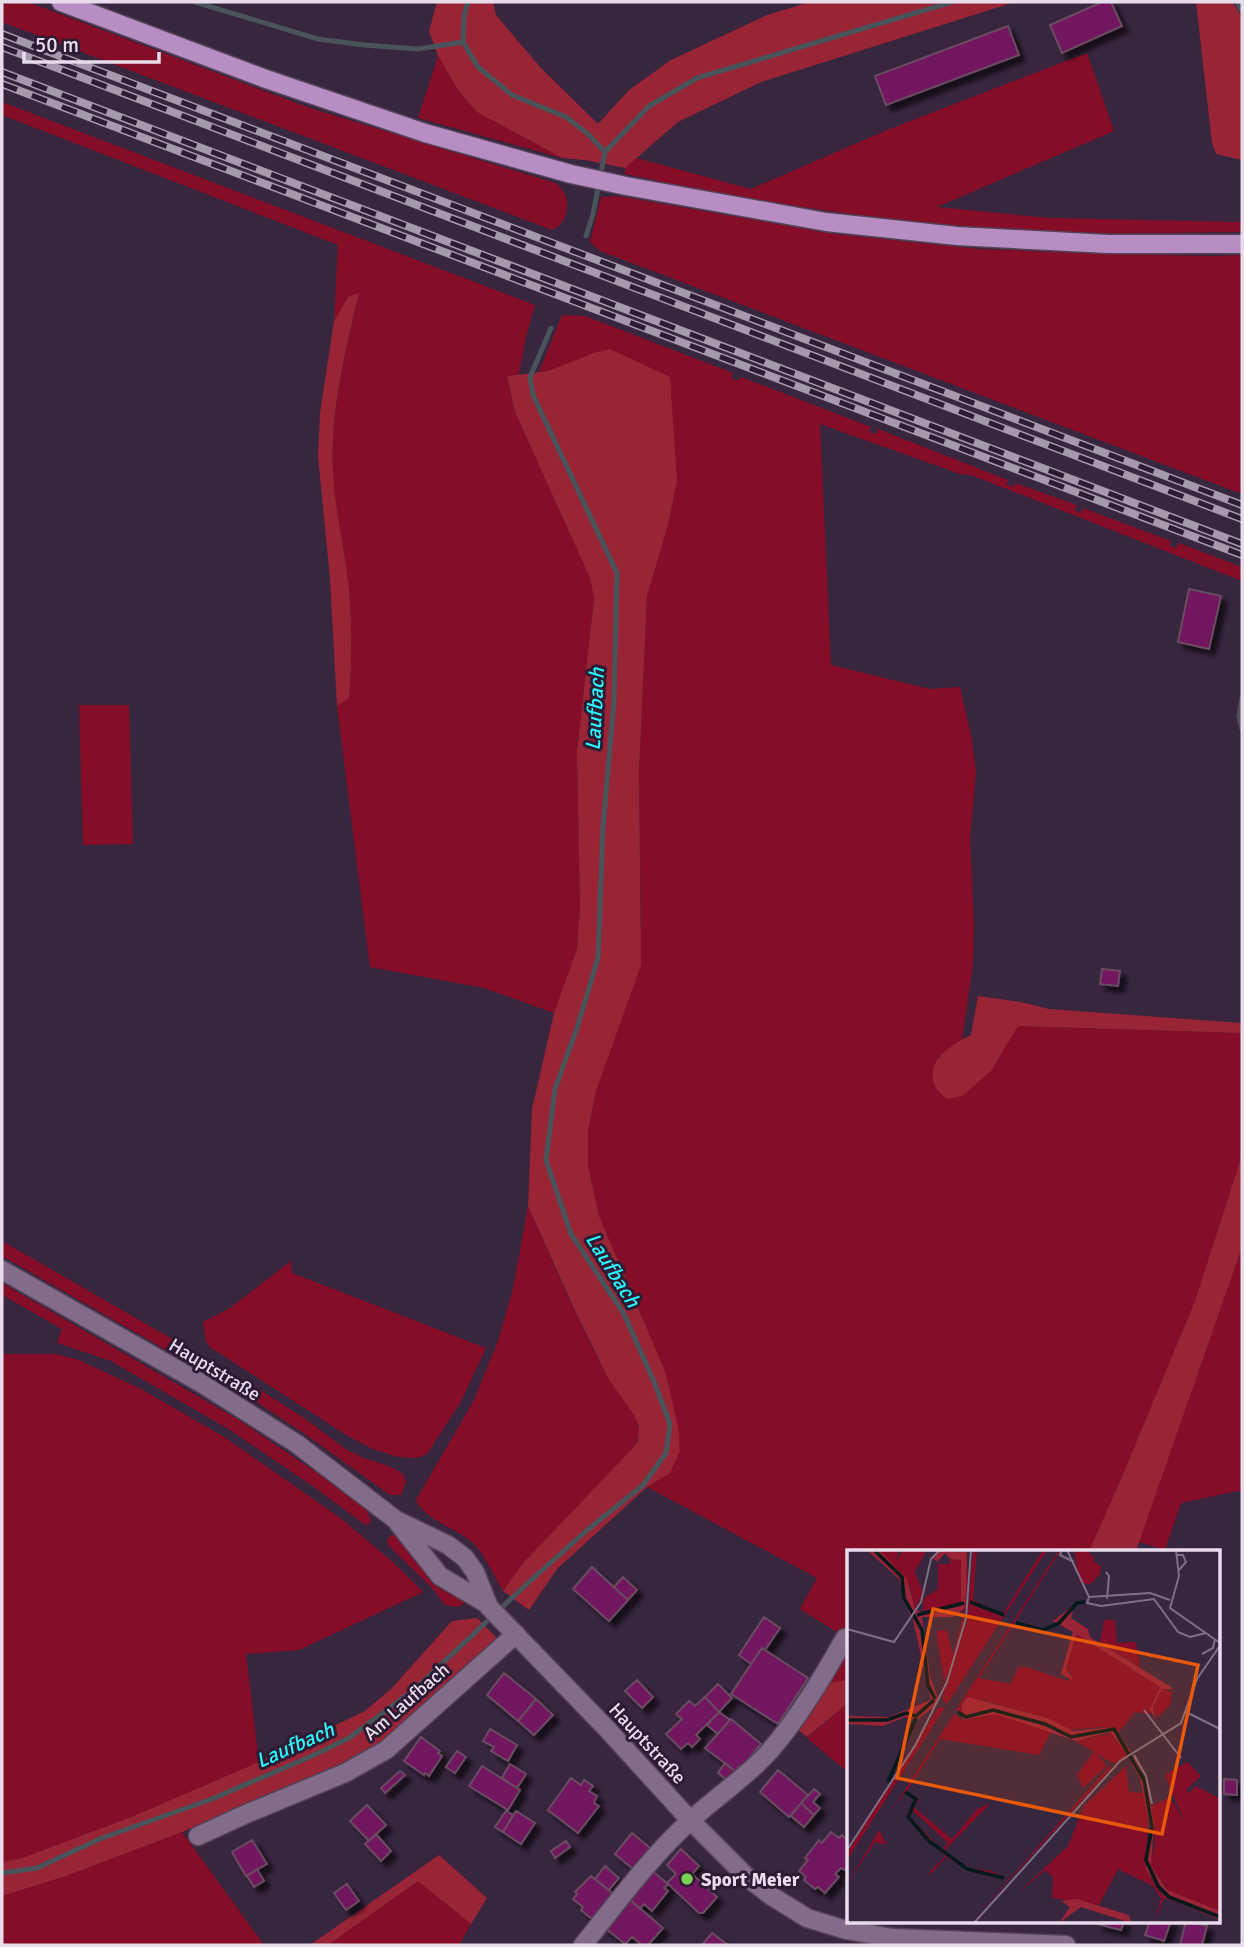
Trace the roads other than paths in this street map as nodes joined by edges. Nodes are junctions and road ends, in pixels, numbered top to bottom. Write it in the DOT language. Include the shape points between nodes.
graph roads {
  1 [pos="61,2"];
  2 [pos="1242,244"];
  3 [pos="2,1270"];
  4 [pos="396,1520"];
  5 [pos="488,1605"];
  6 [pos="516,1634"];
  7 [pos="845,1638"];
  8 [pos="690,1820"];
  9 [pos="198,1836"];
  10 [pos="893,1942"];
  11 [pos="583,1945"];
  12 [pos="1066,1945"];
  1 -- 2 [label="main road" via="425,132 626,186 826,222 957,236 1108,244"];
  3 -- 4 [label="street, Hauptstraße" via="201,1383 286,1437"];
  4 -- 5 [label="street, Hauptstraße" via="440,1576"];
  4 -- 5 [label="street, Hauptstraße" via="465,1558"];
  5 -- 6 [label="street, Hauptstraße"];
  6 -- 8 [label="street, Hauptstraße"];
  6 -- 9 [label="street, Am Laufbach" via="386,1750 345,1773"];
  7 -- 8 [label="street" via="766,1755"];
  8 -- 10 [label="street, Hauptstraße" via="748,1878 807,1918"];
  8 -- 11 [label="street"];
  10 -- 12 [label="street, Hauptstraße"];
}
